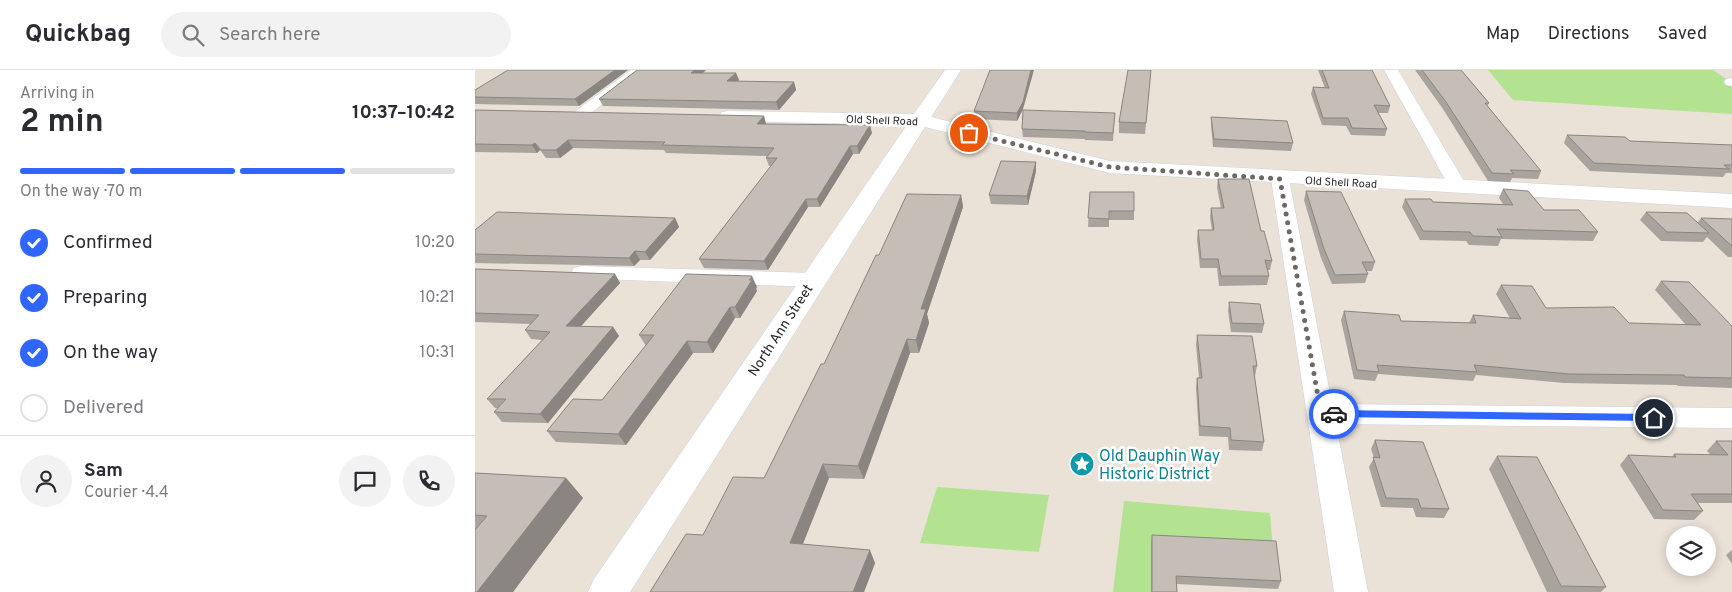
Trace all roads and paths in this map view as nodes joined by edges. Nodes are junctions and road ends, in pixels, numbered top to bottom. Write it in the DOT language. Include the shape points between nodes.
graph roads {
  1 [pos="640,70"];
  2 [pos="953,70"];
  3 [pos="1391,70"];
  4 [pos="572,113"];
  5 [pos="611,114"];
  6 [pos="709,116"];
  7 [pos="919,120"];
  8 [pos="1280,179"];
  9 [pos="1459,188"];
  10 [pos="1732,201"];
  11 [pos="563,273"];
  12 [pos="813,280"];
  13 [pos="1321,414"];
  14 [pos="1732,418"];
  15 [pos="608,592"];
  16 [pos="1351,592"];
  1 -- 4 [label="street"];
  2 -- 7 [label="street, North Ann Street"];
  3 -- 9 [label="street"];
  4 -- 5 [label="street"];
  6 -- 7 [label="street, Old Shell Road"];
  7 -- 8 [label="street, Old Shell Road" via="1110,167"];
  7 -- 12 [label="street, North Ann Street"];
  8 -- 9 [label="street, Old Shell Road"];
  8 -- 13 [label="street"];
  9 -- 10 [label="street, Old Shell Road"];
  11 -- 12 [label="street"];
  12 -- 15 [label="street, North Ann Street"];
  13 -- 14 [label="street"];
  13 -- 16 [label="street"];
}
